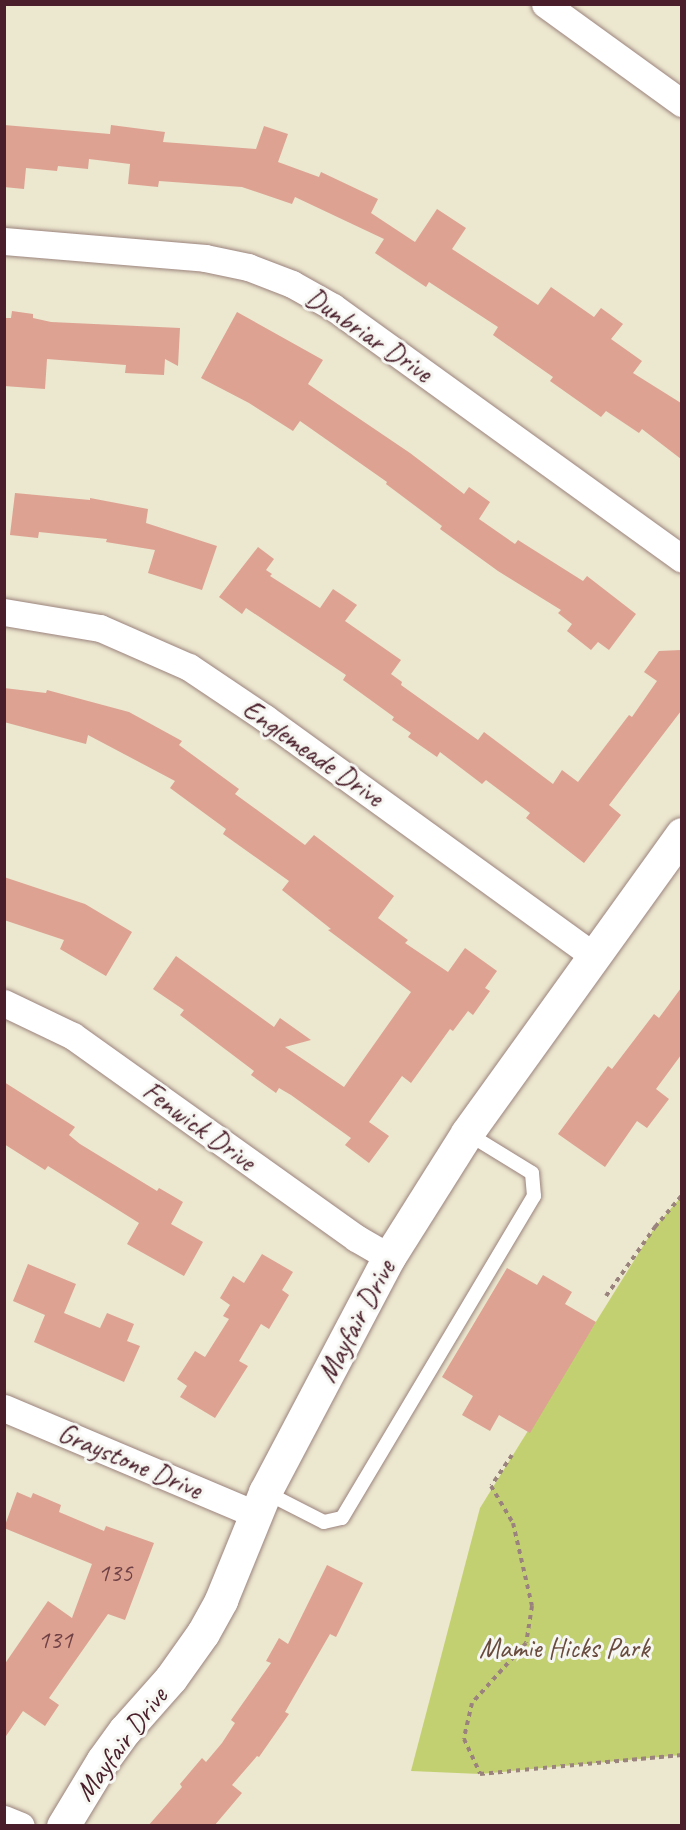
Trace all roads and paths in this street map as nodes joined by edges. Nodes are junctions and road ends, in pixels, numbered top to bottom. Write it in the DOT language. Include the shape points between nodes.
graph roads {
  1 [pos="544,4"];
  2 [pos="681,103"];
  3 [pos="4,241"];
  4 [pos="681,559"];
  5 [pos="4,612"];
  6 [pos="681,834"];
  7 [pos="593,955"];
  8 [pos="4,1003"];
  9 [pos="467,1133"];
  10 [pos="681,1195"];
  11 [pos="389,1257"];
  12 [pos="606,1296"];
  13 [pos="4,1408"];
  14 [pos="512,1455"];
  15 [pos="260,1503"];
  16 [pos="681,1755"];
  17 [pos="4,1819"];
  18 [pos="21,1826"];
  19 [pos="63,1826"];
  1 -- 2 [label="street"];
  3 -- 4 [label="street, Dunbriar Drive" via="205,258 248,267 292,284 333,307"];
  5 -- 7 [label="street, Englemeade Drive" via="100,628 189,667 284,731"];
  6 -- 7 [label="street, Mayfair Drive"];
  7 -- 9 [label="street, Mayfair Drive"];
  8 -- 11 [label="street, Fenwick Drive" via="73,1036 356,1238"];
  9 -- 11 [label="street, Mayfair Drive"];
  9 -- 15 [label="lane" via="532,1173 534,1196 342,1518 324,1522"];
  10 -- 12 [label="path"];
  11 -- 15 [label="street, Mayfair Drive"];
  13 -- 15 [label="street, Graystone Drive"];
  14 -- 16 [label="path" via="491,1486 513,1523 532,1606 526,1643 472,1702 464,1739 480,1774"];
  15 -- 19 [label="street, Mayfair Drive" via="236,1566 203,1633 103,1760"];
  17 -- 18 [label="street"];
}
